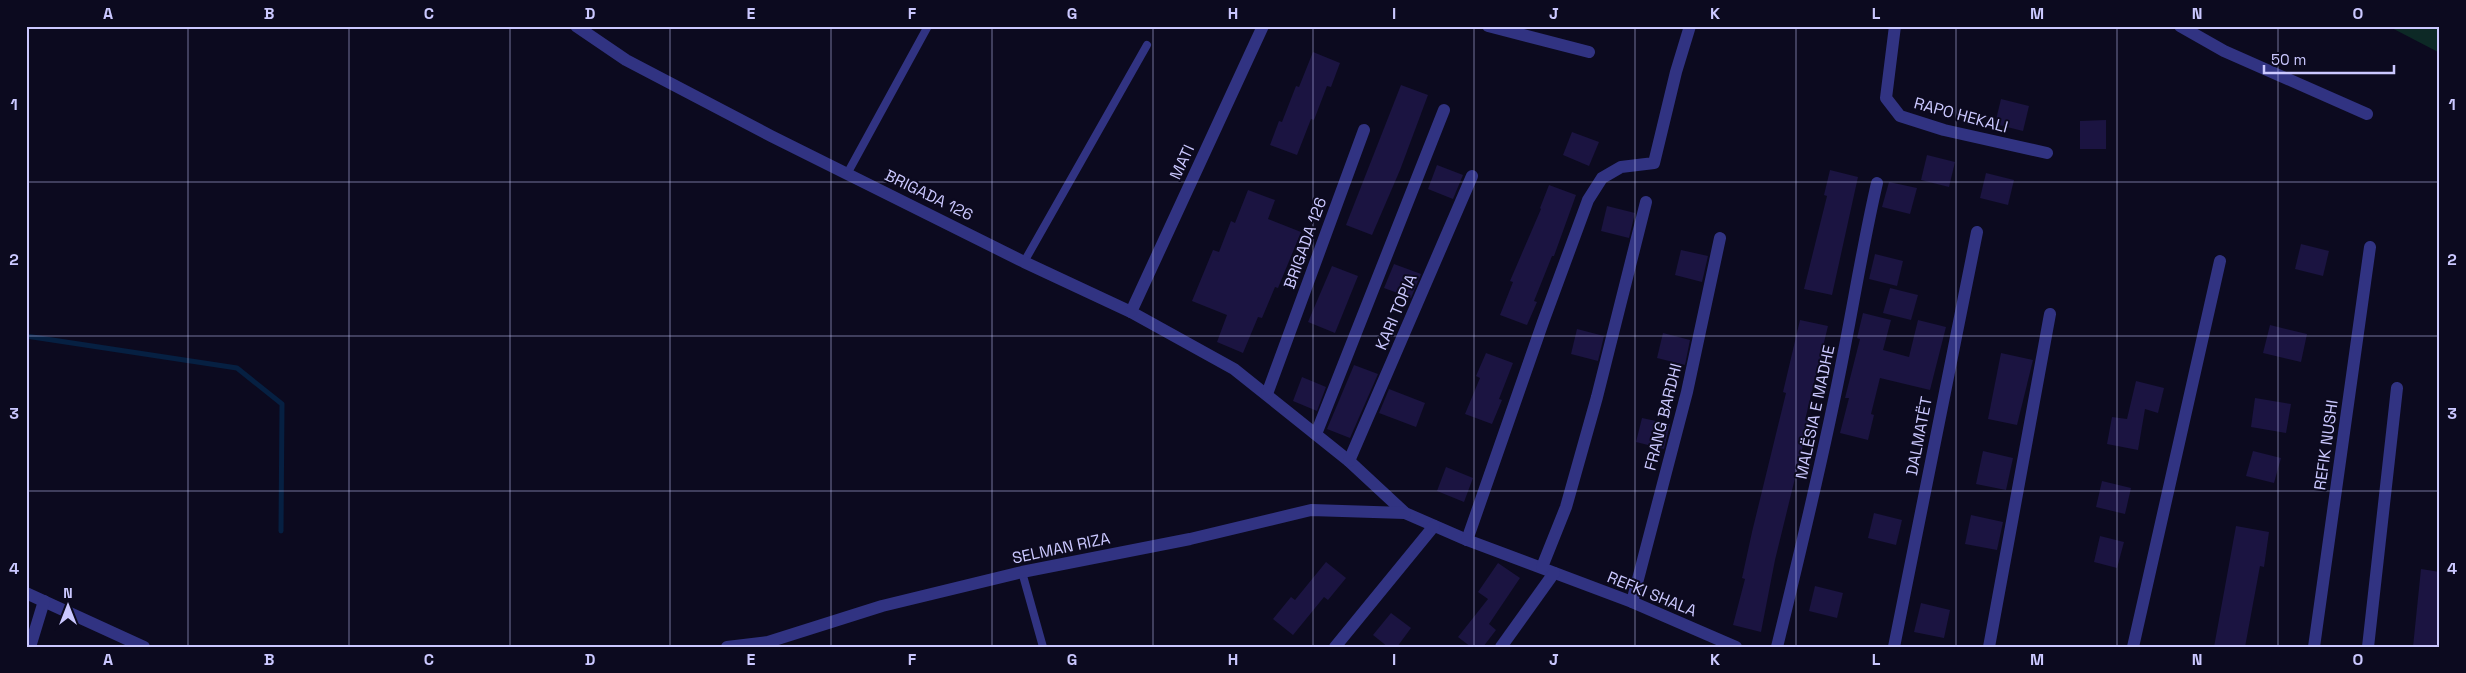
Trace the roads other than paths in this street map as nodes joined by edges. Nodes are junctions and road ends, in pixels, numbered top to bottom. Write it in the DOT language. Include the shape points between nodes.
graph roads {
  1 [pos="576,26"];
  2 [pos="928,26"];
  3 [pos="1263,26"];
  4 [pos="1488,26"];
  5 [pos="1690,26"];
  6 [pos="1895,26"];
  7 [pos="2180,26"];
  8 [pos="1147,45"];
  9 [pos="1589,52"];
  10 [pos="1444,110"];
  11 [pos="2367,114"];
  12 [pos="1364,130"];
  13 [pos="2047,153"];
  14 [pos="847,174"];
  15 [pos="1472,176"];
  16 [pos="1877,183"];
  17 [pos="1646,202"];
  18 [pos="1977,232"];
  19 [pos="1720,238"];
  20 [pos="2370,248"];
  21 [pos="2220,261"];
  22 [pos="1024,262"];
  23 [pos="1131,312"];
  24 [pos="2050,314"];
  25 [pos="2397,388"];
  26 [pos="1267,394"];
  27 [pos="1316,434"];
  28 [pos="1349,461"];
  29 [pos="1405,513"];
  30 [pos="1434,526"];
  31 [pos="1467,540"];
  32 [pos="1542,567"];
  33 [pos="1022,572"];
  34 [pos="1554,572"];
  35 [pos="26,593"];
  36 [pos="44,601"];
  37 [pos="1632,602"];
  38 [pos="30,647"];
  39 [pos="144,647"];
  40 [pos="728,647"];
  41 [pos="1043,647"];
  42 [pos="1335,647"];
  43 [pos="1501,647"];
  44 [pos="1736,647"];
  45 [pos="1776,647"];
  46 [pos="1894,647"];
  47 [pos="1989,647"];
  48 [pos="2133,647"];
  49 [pos="2314,647"];
  50 [pos="2368,647"];
  1 -- 14 [label="street, BRIGADA 126" via="626,60"];
  2 -- 14 [label="lane"];
  3 -- 23 [label="street, MATI"];
  4 -- 9 [label="street"];
  5 -- 31 [label="street" via="1654,163 1620,167 1602,178 1588,200"];
  6 -- 13 [label="street, RAPO HEKALI" via="1886,98 1900,116 1944,130"];
  7 -- 11 [label="street" via="2224,51"];
  8 -- 22 [label="lane"];
  10 -- 27 [label="street"];
  12 -- 26 [label="street, BRIGADA 126"];
  14 -- 22 [label="street, BRIGADA 126"];
  15 -- 28 [label="street, KARI TOPIA"];
  16 -- 45 [label="street, MALËSIA E MADHE" via="1811,510"];
  17 -- 32 [label="street" via="1566,507"];
  18 -- 46 [label="street, DALMATËT"];
  19 -- 37 [label="street, FRANG BARDHI" via="1687,392"];
  20 -- 49 [label="street, REFIK NUSHI"];
  21 -- 48 [label="street"];
  22 -- 23 [label="street, BRIGADA 126"];
  23 -- 26 [label="street, BRIGADA 126" via="1234,369"];
  24 -- 47 [label="street"];
  25 -- 50 [label="street"];
  26 -- 27 [label="street, BRIGADA 126"];
  27 -- 28 [label="street, BRIGADA 126"];
  28 -- 29 [label="street, BRIGADA 126"];
  29 -- 30 [label="street, REFKI SHALA"];
  29 -- 33 [label="street, SELMAN RIZA" via="1312,510 1190,539"];
  30 -- 31 [label="street, REFKI SHALA"];
  30 -- 42 [label="street"];
  31 -- 32 [label="street, REFKI SHALA"];
  32 -- 34 [label="street, REFKI SHALA"];
  33 -- 40 [label="street, SELMAN RIZA" via="882,606 768,642"];
  33 -- 41 [label="lane"];
  34 -- 37 [label="street, REFKI SHALA"];
  34 -- 43 [label="street"];
  35 -- 36 [label="street"];
  36 -- 38 [label="street"];
  36 -- 39 [label="street"];
  37 -- 44 [label="street, REFKI SHALA"];
}
